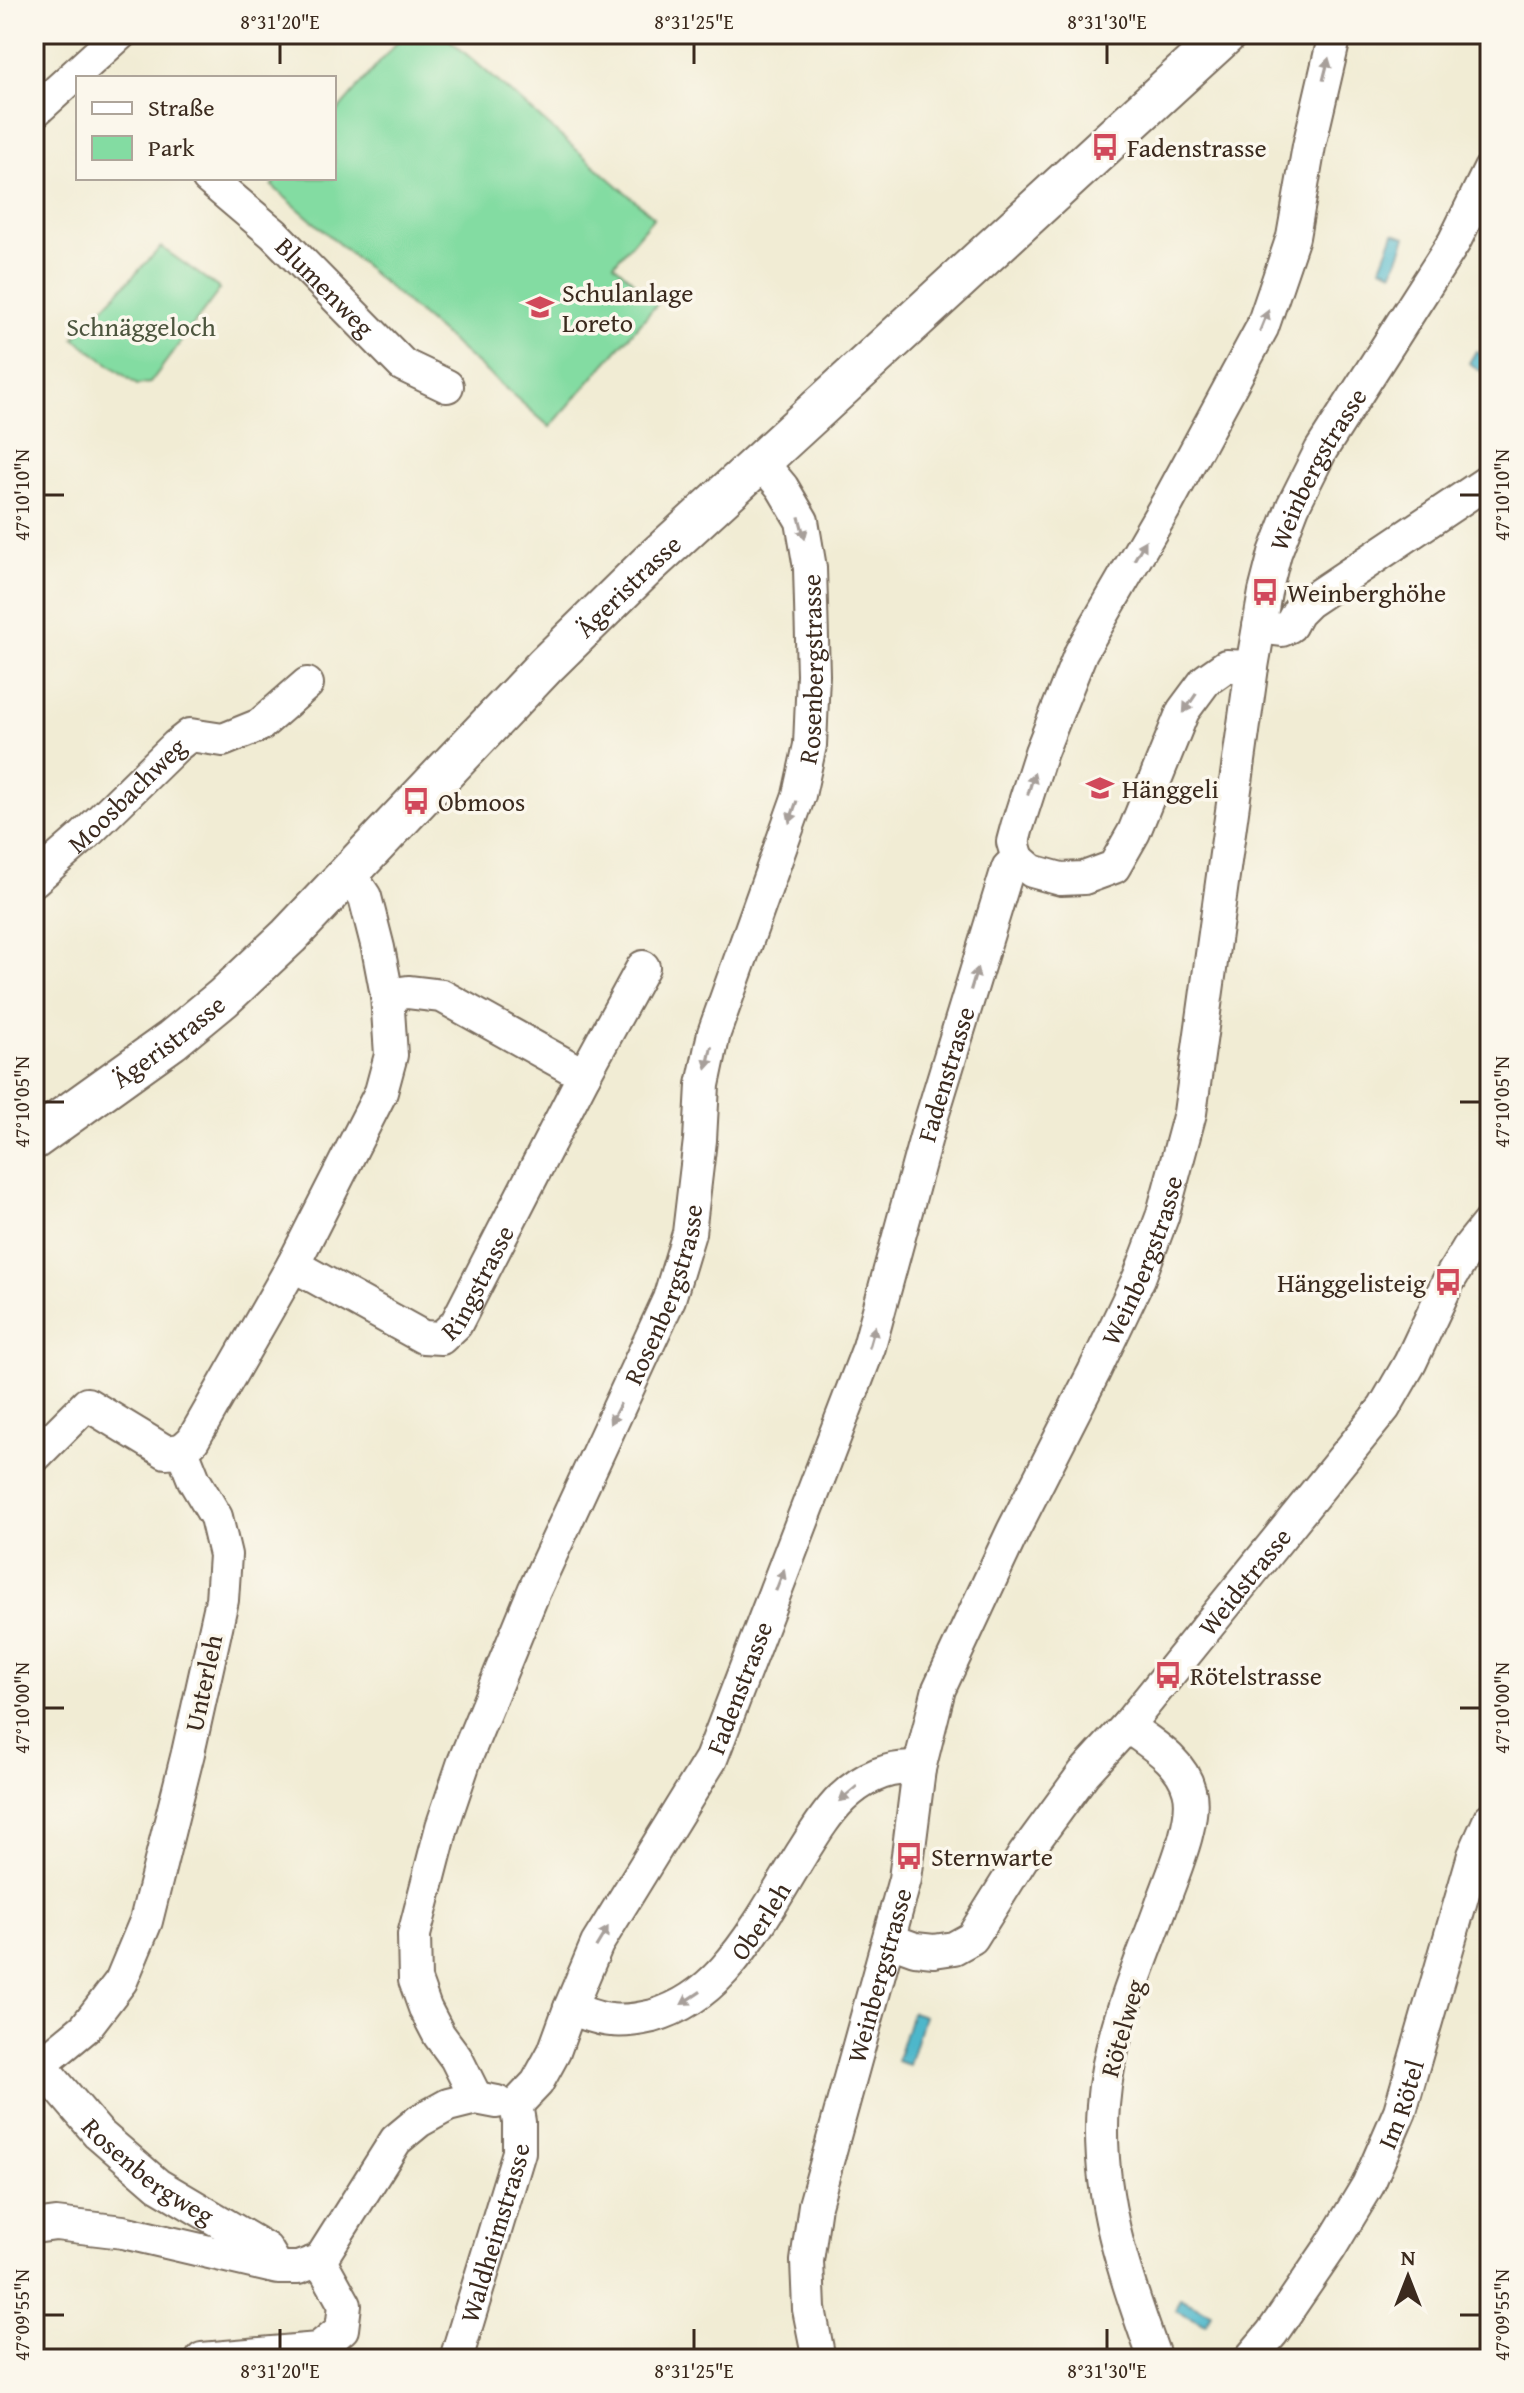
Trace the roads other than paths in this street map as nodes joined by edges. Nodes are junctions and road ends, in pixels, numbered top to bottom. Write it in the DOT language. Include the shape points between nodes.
graph roads {
  1 [pos="120,34"];
  2 [pos="1226,34"];
  3 [pos="1335,34"];
  4 [pos="82,75"];
  5 [pos="76,80"];
  6 [pos="34,112"];
  7 [pos="1490,169"];
  8 [pos="210,180"];
  9 [pos="447,386"];
  10 [pos="761,462"];
  11 [pos="1490,480"];
  12 [pos="1259,627"];
  13 [pos="1252,667"];
  14 [pos="307,684"];
  15 [pos="1018,859"];
  16 [pos="349,873"];
  17 [pos="34,880"];
  18 [pos="643,967"];
  19 [pos="387,995"];
  20 [pos="584,1075"];
  21 [pos="34,1139"];
  22 [pos="1490,1221"];
  23 [pos="293,1265"];
  24 [pos="182,1450"];
  25 [pos="34,1457"];
  26 [pos="1127,1726"];
  27 [pos="919,1769"];
  28 [pos="1490,1819"];
  29 [pos="890,1940"];
  30 [pos="570,2008"];
  31 [pos="37,2061"];
  32 [pos="476,2098"];
  33 [pos="516,2105"];
  34 [pos="34,2227"];
  35 [pos="328,2248"];
  36 [pos="278,2268"];
  37 [pos="202,2359"];
  38 [pos="456,2359"];
  39 [pos="819,2359"];
  40 [pos="1155,2359"];
  41 [pos="1250,2359"];
  1 -- 4 [label="street"];
  2 -- 10 [label="main road, Ägeristrasse"];
  15 -- 3 [label="street, Fadenstrasse, one-way" via="1013,842 1017,827 1081,652 1262,328 1293,237"];
  5 -- 6 [label="street"];
  7 -- 12 [label="street, Weinbergstrasse" via="1454,242 1321,450 1275,553"];
  8 -- 9 [label="street, Blumenweg" via="274,234 403,365"];
  10 -- 16 [label="main road, Ägeristrasse" via="556,655"];
  10 -- 32 [label="street, Rosenbergstrasse, one-way" via="802,521 810,568 810,745 799,795 714,1033 703,1085 689,1233 669,1299 534,1591 464,1762 414,1935 415,1980 425,2008"];
  11 -- 12 [label="street" via="1308,602 1290,626"];
  12 -- 13 [label="street, Weinbergstrasse"];
  13 -- 15 [label="street, one-way" via="1226,666 1206,680 1183,711 1134,832 1114,867 1084,878 1061,879 1032,871"];
  13 -- 27 [label="street, Weinbergstrasse" via="1190,1113 1162,1217 1126,1305 939,1689"];
  14 -- 17 [label="street, Moosbachweg" via="260,725 223,740 190,735"];
  30 -- 15 [label="street, Fadenstrasse, one-way" via="597,1944 711,1759 869,1347 929,1126 1008,868"];
  16 -- 19 [label="street" via="365,897"];
  16 -- 21 [label="main road, Ägeristrasse" via="223,998"];
  18 -- 20 [label="street, Ringstrasse"];
  19 -- 20 [label="street" via="442,996"];
  19 -- 23 [label="street" via="391,1055 381,1092"];
  20 -- 23 [label="street, Ringstrasse" via="456,1324 441,1338 423,1337"];
  22 -- 26 [label="street, Weidstrasse" via="1448,1282 1384,1408"];
  23 -- 24 [label="street" via="193,1440"];
  24 -- 25 [label="street" via="166,1452 87,1404"];
  24 -- 31 [label="street, Unterleh" via="216,1517 225,1555 222,1600 188,1753 146,1921 121,1981 85,2028"];
  26 -- 29 [label="street, Weidstrasse" via="1084,1773 1024,1855 972,1938 934,1951"];
  26 -- 40 [label="street, Rötelweg" via="1179,1769 1191,1811 1112,2049 1103,2105 1103,2173 1111,2224"];
  27 -- 29 [label="street, Weinbergstrasse" via="905,1879"];
  27 -- 30 [label="street, Oberleh, one-way" via="887,1770 842,1798 751,1935 724,1971 693,1998 638,2020 612,2021"];
  28 -- 41 [label="street, Im Rötel" via="1474,1855 1400,2111 1368,2185 1281,2321"];
  29 -- 39 [label="street, Weinbergstrasse" via="815,2205 807,2261"];
  30 -- 33 [label="street, Fadenstrasse" via="537,2083"];
  31 -- 36 [label="street, Rosenbergweg" via="98,2133 146,2175 266,2249"];
  32 -- 33 [label="street"];
  32 -- 35 [label="street" via="448,2105 396,2140"];
  33 -- 38 [label="street, Waldheimstrasse" via="519,2152"];
  34 -- 36 [label="street" via="56,2224 123,2232"];
  35 -- 36 [label="street" via="298,2268"];
  35 -- 37 [label="street" via="345,2305 342,2329 318,2349"];
}
